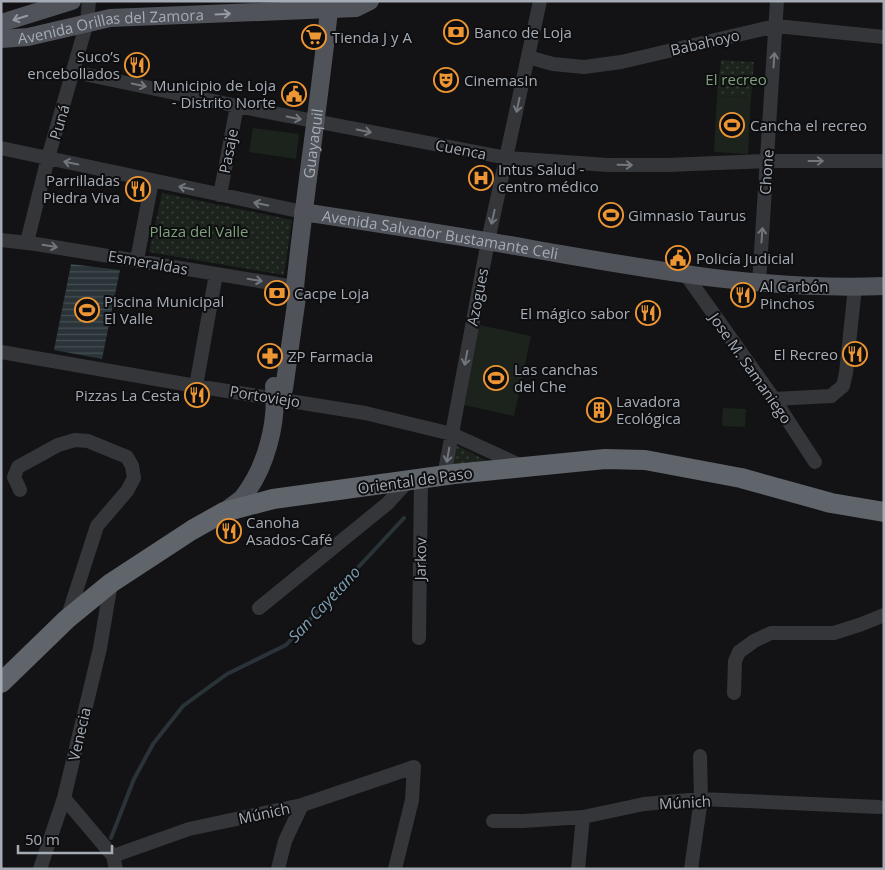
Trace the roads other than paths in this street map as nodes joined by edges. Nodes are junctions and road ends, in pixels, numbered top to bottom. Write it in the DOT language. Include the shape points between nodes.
graph roads {
  1 [pos="72,1"];
  2 [pos="89,1"];
  3 [pos="370,1"];
  4 [pos="540,1"];
  5 [pos="777,1"];
  6 [pos="329,5"];
  7 [pos="88,22"];
  8 [pos="1,23"];
  9 [pos="776,26"];
  10 [pos="28,37"];
  11 [pos="884,37"];
  12 [pos="1,39"];
  13 [pos="1,50"];
  14 [pos="528,58"];
  15 [pos="74,72"];
  16 [pos="237,106"];
  17 [pos="316,122"];
  18 [pos="1,148"];
  19 [pos="48,158"];
  20 [pos="506,158"];
  21 [pos="767,161"];
  22 [pos="884,161"];
  23 [pos="152,181"];
  24 [pos="220,195"];
  25 [pos="303,212"];
  26 [pos="1,240"];
  27 [pos="488,241"];
  28 [pos="27,242"];
  29 [pos="136,260"];
  30 [pos="216,274"];
  31 [pos="686,275"];
  32 [pos="759,283"];
  33 [pos="295,286"];
  34 [pos="884,286"];
  35 [pos="855,287"];
  36 [pos="1,352"];
  37 [pos="196,386"];
  38 [pos="276,397"];
  39 [pos="774,399"];
  40 [pos="452,434"];
  41 [pos="815,462"];
  42 [pos="522,466"];
  43 [pos="444,476"];
  44 [pos="414,481"];
  45 [pos="20,490"];
  46 [pos="224,512"];
  47 [pos="884,512"];
  48 [pos="111,583"];
  49 [pos="259,608"];
  50 [pos="884,615"];
  51 [pos="67,619"];
  52 [pos="419,638"];
  53 [pos="1,683"];
  54 [pos="734,692"];
  55 [pos="700,756"];
  56 [pos="64,798"];
  57 [pos="701,799"];
  58 [pos="302,805"];
  59 [pos="879,807"];
  60 [pos="583,817"];
  61 [pos="493,822"];
  62 [pos="114,862"];
  63 [pos="40,869"];
  64 [pos="278,869"];
  65 [pos="395,869"];
  66 [pos="578,869"];
  67 [pos="691,869"];
  1 -- 8 [label="main road, Avenida Orillas del Zamora, one-way"];
  2 -- 7 [label="street, Puná"];
  3 -- 6 [label="main road, Avenida Orillas del Zamora" via="356,8"];
  4 -- 14 [label="street, Azogues"];
  5 -- 9 [label="street, Chone"];
  7 -- 6 [label="main road, Avenida Orillas del Zamora, one-way"];
  6 -- 17 [label="main road, Guayaquil"];
  7 -- 10 [label="main road, Avenida Orillas del Zamora"];
  7 -- 15 [label="street, Puná"];
  9 -- 11 [label="street, Babahoyo"];
  9 -- 14 [label="street, Babahoyo" via="621,62 584,67"];
  21 -- 9 [label="street, Chone, one-way"];
  10 -- 12 [label="main road, Avenida Orillas del Zamora"];
  10 -- 13 [label="main road"];
  14 -- 20 [label="street, Azogues, one-way"];
  15 -- 16 [label="street, Cuenca, one-way"];
  15 -- 19 [label="street, Puná"];
  16 -- 17 [label="street, Cuenca, one-way"];
  16 -- 24 [label="street, Pasaje"];
  17 -- 20 [label="street, Cuenca, one-way"];
  17 -- 25 [label="main road, Guayaquil"];
  18 -- 19 [label="street, Avenida Salvador Bustamante Celi"];
  23 -- 19 [label="street, Avenida Salvador Bustamante Celi, one-way"];
  19 -- 28 [label="street, Puná"];
  20 -- 21 [label="street, Cuenca, one-way" via="667,166"];
  20 -- 27 [label="street, Azogues, one-way"];
  21 -- 22 [label="street, Cuenca, one-way"];
  32 -- 21 [label="street, Chone, one-way"];
  24 -- 23 [label="street, Avenida Salvador Bustamante Celi, one-way"];
  23 -- 29 [label="street"];
  25 -- 24 [label="street, Avenida Salvador Bustamante Celi, one-way"];
  25 -- 27 [label="main road, Avenida Salvador Bustamante Celi"];
  25 -- 33 [label="main road, Guayaquil"];
  26 -- 28 [label="street, Esmeraldas"];
  27 -- 31 [label="main road, Avenida Salvador Bustamante Celi"];
  27 -- 40 [label="street, Azogues, one-way"];
  28 -- 29 [label="street, Esmeraldas, one-way"];
  29 -- 30 [label="street, Esmeraldas"];
  30 -- 33 [label="street, Esmeraldas, one-way"];
  30 -- 37 [label="street"];
  31 -- 32 [label="main road, Avenida Salvador Bustamante Celi"];
  31 -- 39 [label="street, Jose M. Samaniego"];
  32 -- 35 [label="main road, Avenida Salvador Bustamante Celi"];
  33 -- 38 [label="main road, Guayaquil" via="288,296 274,387"];
  34 -- 35 [label="main road, Avenida Salvador Bustamante Celi"];
  35 -- 39 [label="street" via="843,386 831,396"];
  36 -- 37 [label="street, Portoviejo"];
  37 -- 38 [label="street, Portoviejo"];
  38 -- 40 [label="street, Portoviejo" via="365,412"];
  38 -- 46 [label="main road, Guayaquil" via="264,460 242,497"];
  39 -- 41 [label="street, Jose M. Samaniego"];
  40 -- 42 [label="street, Portoviejo"];
  40 -- 43 [label="street, Azogues, one-way"];
  42 -- 43 [label="highway, Oriental de Paso"];
  42 -- 47 [label="highway, Oriental de Paso" via="645,460 741,478 831,503"];
  43 -- 44 [label="highway, Oriental de Paso"];
  44 -- 46 [label="highway, Oriental de Paso" via="273,499"];
  44 -- 49 [label="street"];
  44 -- 52 [label="street, Jarkov"];
  45 -- 51 [label="street" via="14,476 18,468 58,445 75,440 88,441 127,457 132,466 134,478 128,491 97,526"];
  46 -- 48 [label="highway, Oriental de Paso"];
  48 -- 51 [label="highway, Oriental de Paso"];
  48 -- 56 [label="street, Venecia" via="100,648"];
  50 -- 54 [label="street" via="834,633 787,631 754,641 739,652 735,661"];
  51 -- 53 [label="highway, Oriental de Paso"];
  55 -- 57 [label="street"];
  56 -- 62 [label="street"];
  56 -- 63 [label="street, Venecia"];
  57 -- 59 [label="street, Múnich"];
  57 -- 60 [label="street, Múnich" via="644,804"];
  57 -- 67 [label="street"];
  58 -- 62 [label="street, Múnich" via="188,829"];
  58 -- 64 [label="street" via="285,841"];
  58 -- 65 [label="street, Múnich" via="414,767 412,800"];
  60 -- 61 [label="street, Múnich"];
  60 -- 66 [label="street"];
}
